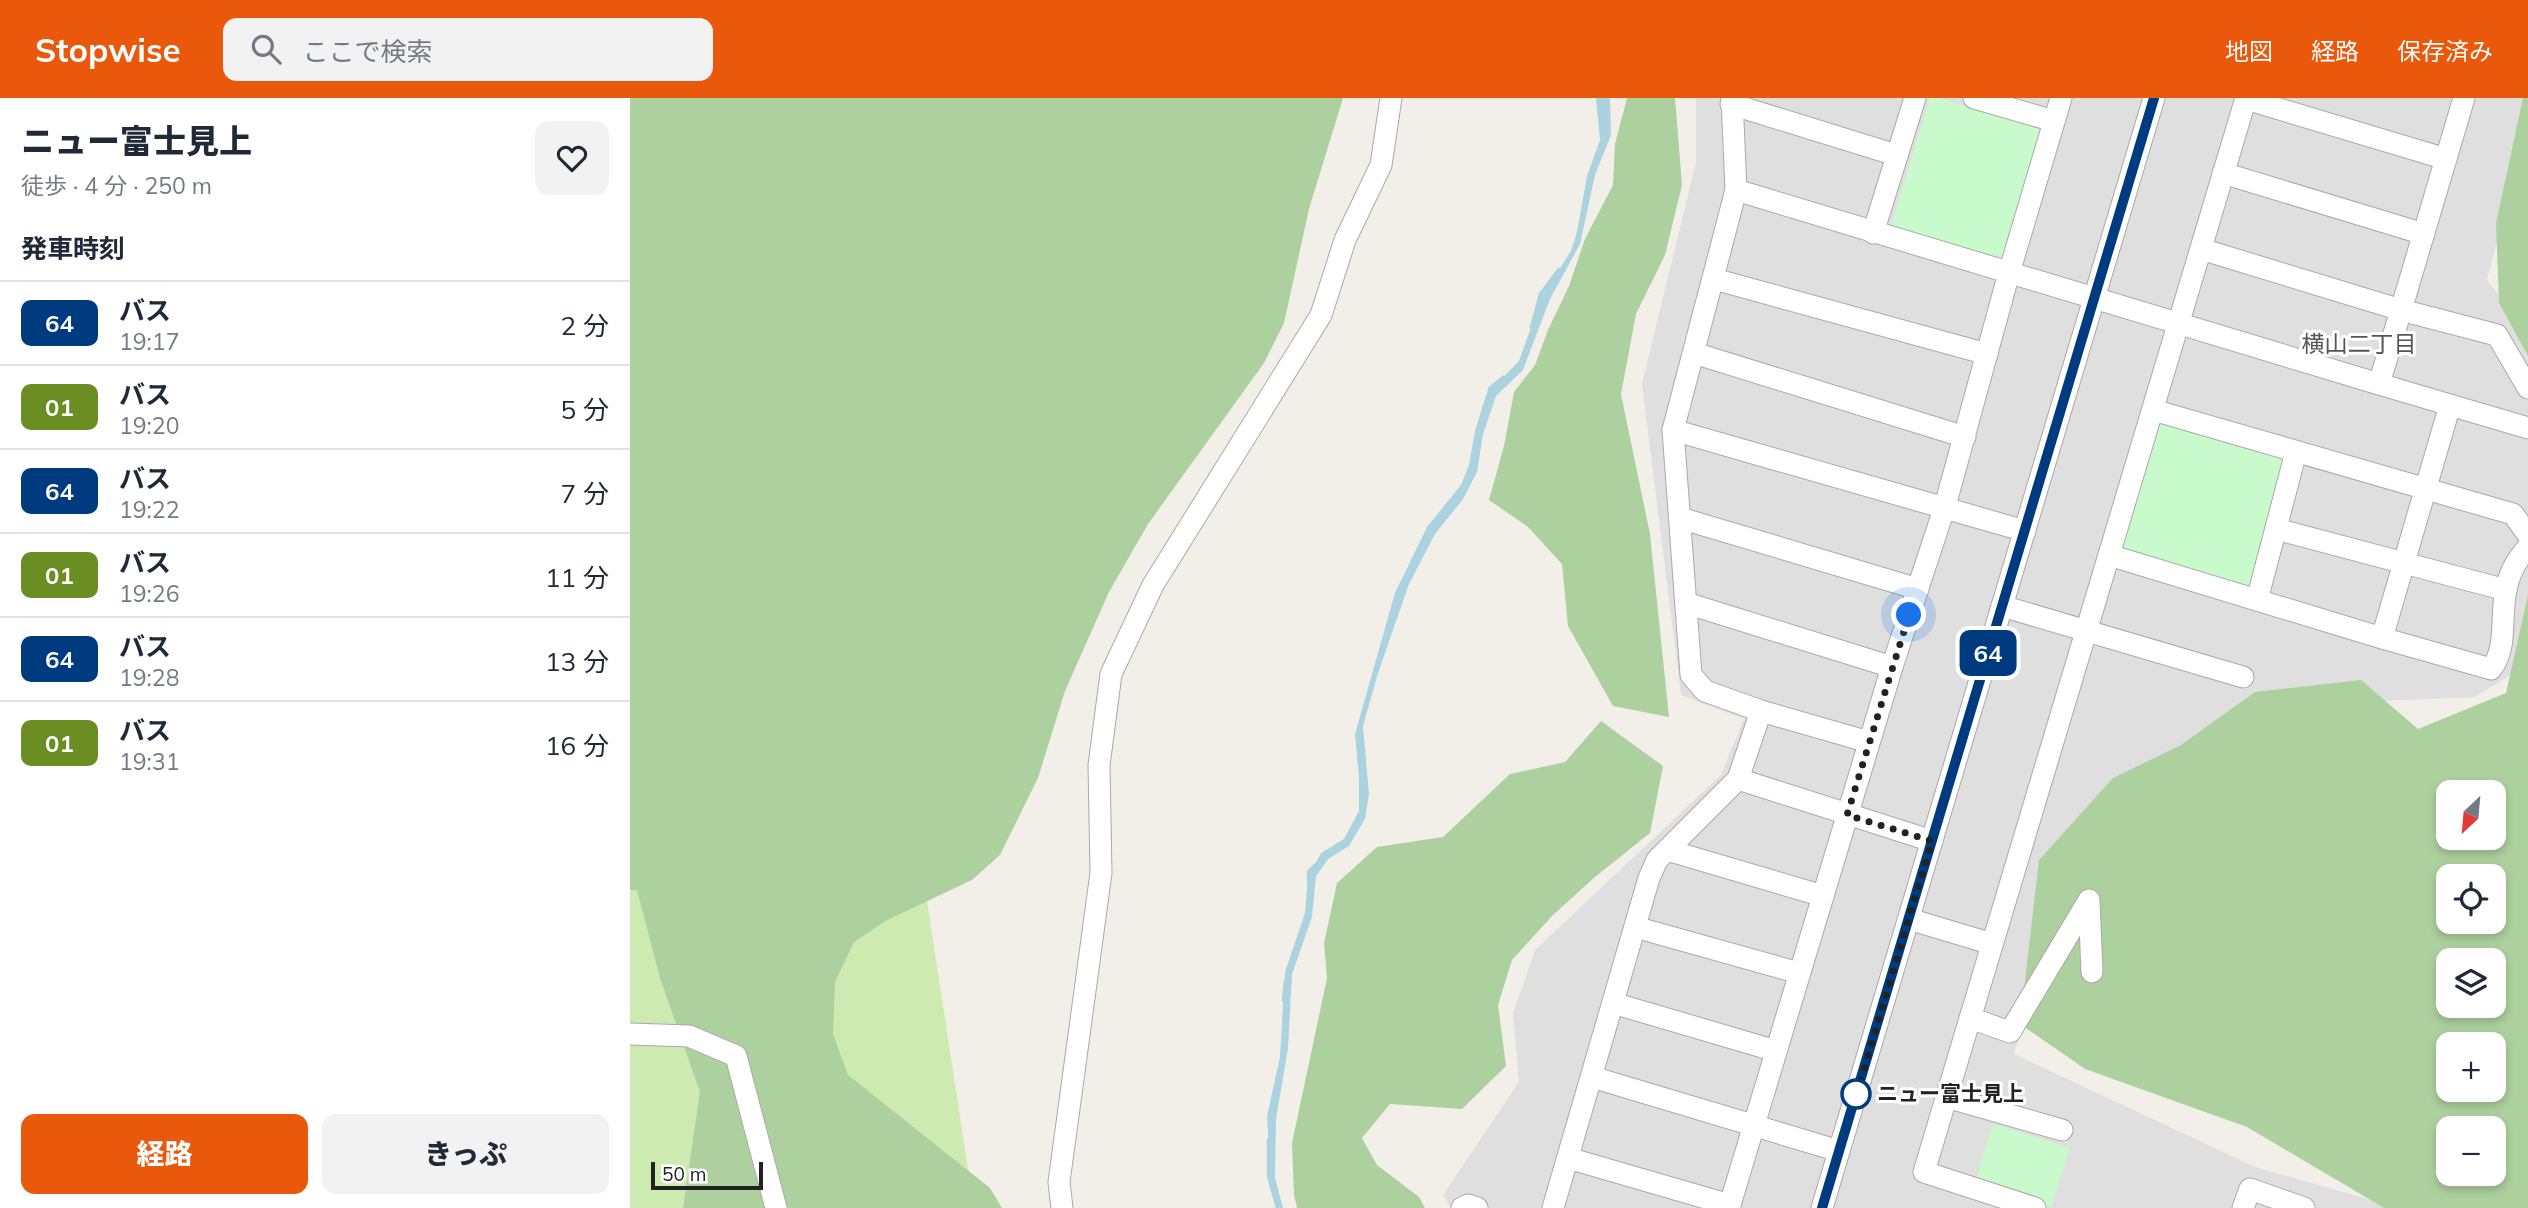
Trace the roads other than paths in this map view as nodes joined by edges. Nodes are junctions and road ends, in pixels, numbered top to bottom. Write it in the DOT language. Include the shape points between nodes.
graph roads {
  1 [pos="1391,98"];
  2 [pos="1915,98"];
  3 [pos="1974,98"];
  4 [pos="2061,98"];
  5 [pos="2154,98"];
  6 [pos="2246,98"];
  7 [pos="2464,98"];
  8 [pos="1731,101"];
  9 [pos="2054,121"];
  10 [pos="1896,155"];
  11 [pos="2446,159"];
  12 [pos="2223,173"];
  13 [pos="1736,190"];
  14 [pos="1873,233"];
  15 [pos="2424,234"];
  16 [pos="2201,249"];
  17 [pos="2009,273"];
  18 [pos="1714,279"];
  19 [pos="2094,298"];
  20 [pos="2401,310"];
  21 [pos="2178,324"];
  22 [pos="1694,353"];
  23 [pos="1987,355"];
  24 [pos="2379,383"];
  25 [pos="2528,388"];
  26 [pos="2450,405"];
  27 [pos="2152,410"];
  28 [pos="2528,428"];
  29 [pos="1673,430"];
  30 [pos="1965,438"];
  31 [pos="2296,452"];
  32 [pos="2425,489"];
  33 [pos="1945,506"];
  34 [pos="1679,518"];
  35 [pos="2276,529"];
  36 [pos="2025,530"];
  37 [pos="2528,535"];
  38 [pos="2528,547"];
  39 [pos="2109,555"];
  40 [pos="2403,563"];
  41 [pos="1918,589"];
  42 [pos="2506,590"];
  43 [pos="2257,600"];
  44 [pos="1686,603"];
  45 [pos="2002,606"];
  46 [pos="2086,632"];
  47 [pos="2382,638"];
  48 [pos="1892,667"];
  49 [pos="2243,677"];
  50 [pos="1761,711"];
  51 [pos="1869,741"];
  52 [pos="1738,779"];
  53 [pos="1847,815"];
  54 [pos="1932,841"];
  55 [pos="1667,850"];
  56 [pos="1823,896"];
  57 [pos="1909,919"];
  58 [pos="1635,927"];
  59 [pos="1992,944"];
  60 [pos="2092,972"];
  61 [pos="1799,973"];
  62 [pos="1613,1003"];
  63 [pos="1970,1018"];
  64 [pos="630,1034"];
  65 [pos="1776,1051"];
  66 [pos="1592,1077"];
  67 [pos="1946,1097"];
  68 [pos="1754,1126"];
  69 [pos="2062,1130"];
  70 [pos="1839,1151"];
  71 [pos="1568,1158"];
  72 [pos="1730,1207"];
  73 [pos="776,1208"];
  74 [pos="1062,1208"];
  75 [pos="1462,1208"];
  76 [pos="1477,1208"];
  77 [pos="1553,1208"];
  78 [pos="1822,1208"];
  79 [pos="2035,1208"];
  80 [pos="2243,1208"];
  81 [pos="2304,1208"];
  1 -- 74 [label="street" via="1381,165 1345,240 1321,315 1153,585 1111,674 1099,765 1101,873 1059,1182"];
  2 -- 10 [label="street"];
  3 -- 9 [label="street"];
  4 -- 9 [label="street"];
  5 -- 19 [label="street"];
  6 -- 11 [label="street"];
  6 -- 12 [label="street"];
  7 -- 11 [label="street"];
  8 -- 10 [label="street"];
  8 -- 13 [label="street"];
  9 -- 17 [label="street"];
  10 -- 14 [label="street"];
  11 -- 15 [label="street"];
  12 -- 15 [label="street"];
  12 -- 16 [label="street"];
  13 -- 14 [label="street"];
  13 -- 18 [label="street"];
  14 -- 17 [label="street"];
  15 -- 20 [label="street"];
  16 -- 20 [label="street"];
  16 -- 21 [label="street"];
  17 -- 19 [label="street"];
  17 -- 23 [label="street"];
  18 -- 22 [label="street"];
  18 -- 23 [label="street"];
  19 -- 21 [label="street"];
  19 -- 36 [label="street"];
  20 -- 24 [label="street"];
  20 -- 25 [label="street" via="2497,335"];
  21 -- 24 [label="street"];
  21 -- 27 [label="street"];
  22 -- 29 [label="street"];
  22 -- 30 [label="street"];
  23 -- 30 [label="street"];
  24 -- 26 [label="street"];
  26 -- 28 [label="street"];
  26 -- 32 [label="street"];
  27 -- 31 [label="street"];
  27 -- 39 [label="street"];
  29 -- 33 [label="street"];
  29 -- 34 [label="street"];
  30 -- 33 [label="street"];
  31 -- 32 [label="street"];
  31 -- 35 [label="street"];
  32 -- 37 [label="street" via="2513,514"];
  32 -- 40 [label="street"];
  33 -- 36 [label="street"];
  33 -- 41 [label="street"];
  34 -- 41 [label="street"];
  34 -- 44 [label="street"];
  35 -- 40 [label="street"];
  35 -- 43 [label="street"];
  36 -- 45 [label="street"];
  38 -- 42 [label="street" via="2513,567"];
  39 -- 43 [label="street"];
  39 -- 46 [label="street"];
  40 -- 42 [label="street"];
  40 -- 47 [label="street"];
  41 -- 48 [label="street"];
  42 -- 47 [label="street" via="2500,658 2491,669"];
  43 -- 47 [label="street"];
  44 -- 48 [label="street"];
  44 -- 50 [label="street" via="1691,675 1705,691"];
  45 -- 46 [label="street"];
  45 -- 54 [label="street"];
  46 -- 49 [label="street"];
  46 -- 59 [label="street"];
  48 -- 51 [label="street"];
  50 -- 51 [label="street"];
  50 -- 52 [label="street"];
  51 -- 53 [label="street"];
  52 -- 53 [label="street"];
  52 -- 55 [label="street"];
  53 -- 54 [label="street"];
  53 -- 56 [label="street"];
  54 -- 57 [label="street"];
  55 -- 56 [label="street"];
  55 -- 58 [label="street" via="1649,878"];
  56 -- 61 [label="street"];
  57 -- 59 [label="street"];
  57 -- 70 [label="street"];
  58 -- 61 [label="street"];
  58 -- 62 [label="street"];
  59 -- 63 [label="street"];
  60 -- 63 [label="street" via="2089,900 2010,1032"];
  61 -- 65 [label="street"];
  62 -- 65 [label="street"];
  62 -- 66 [label="street"];
  63 -- 67 [label="street"];
  64 -- 73 [label="street" via="689,1036 736,1056"];
  65 -- 68 [label="street"];
  66 -- 68 [label="street"];
  66 -- 71 [label="street"];
  67 -- 69 [label="street"];
  67 -- 79 [label="street" via="1924,1172"];
  68 -- 70 [label="street"];
  68 -- 72 [label="street"];
  70 -- 78 [label="street"];
  71 -- 72 [label="street"];
  71 -- 77 [label="street"];
  75 -- 76 [label="street"];
  80 -- 81 [label="street" via="2250,1189"];
}
